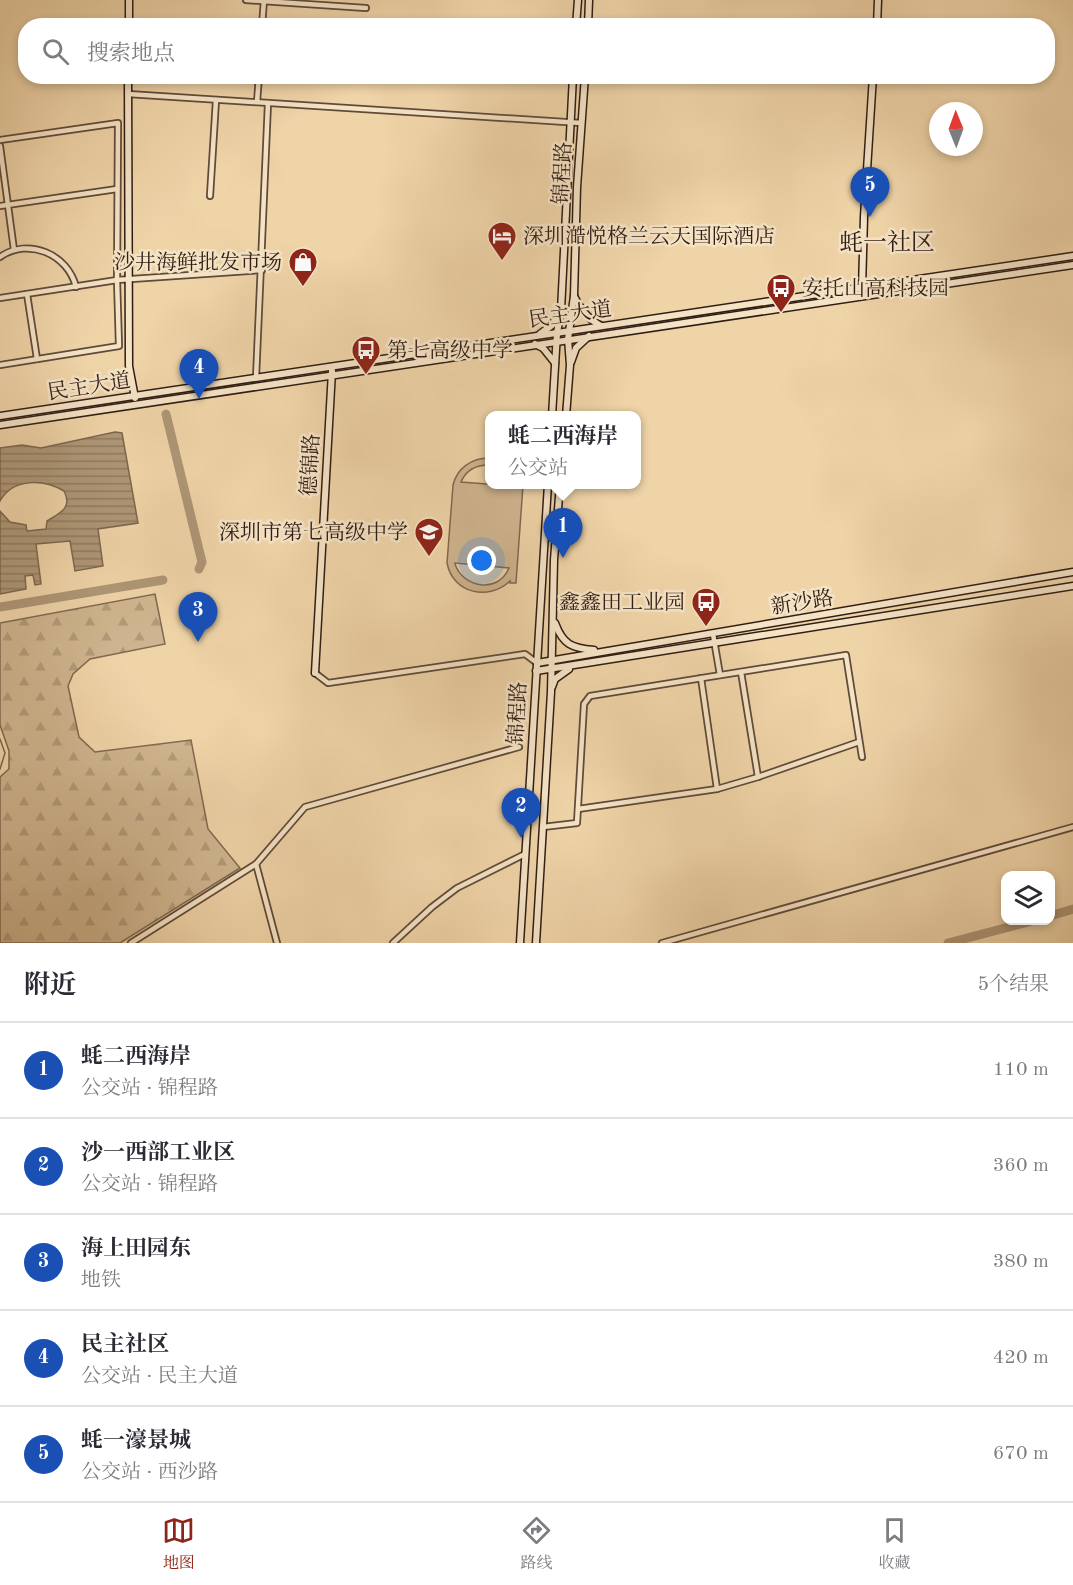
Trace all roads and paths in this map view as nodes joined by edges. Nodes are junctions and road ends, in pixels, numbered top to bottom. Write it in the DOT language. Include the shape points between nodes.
graph roads {
  1 [pos="129,0"];
  2 [pos="246,0"];
  3 [pos="264,0"];
  4 [pos="578,0"];
  5 [pos="589,0"];
  6 [pos="878,0"];
  7 [pos="366,8"];
  8 [pos="129,18"];
  9 [pos="263,18"];
  10 [pos="577,18"];
  11 [pos="588,18"];
  12 [pos="877,18"];
  13 [pos="128,84"];
  14 [pos="258,84"];
  15 [pos="572,84"];
  16 [pos="584,84"];
  17 [pos="872,84"];
  18 [pos="128,94"];
  19 [pos="216,100"];
  20 [pos="257,102"];
  21 [pos="268,103"];
  22 [pos="570,122"];
  23 [pos="582,123"];
  24 [pos="0,140"];
  25 [pos="0,146"];
  26 [pos="117,189"];
  27 [pos="210,196"];
  28 [pos="8,205"];
  29 [pos="0,206"];
  30 [pos="14,250"];
  31 [pos="1073,256"];
  32 [pos="0,257"];
  33 [pos="1073,265"];
  34 [pos="262,270"];
  35 [pos="117,280"];
  36 [pos="129,280"];
  37 [pos="862,286"];
  38 [pos="76,287"];
  39 [pos="27,294"];
  40 [pos="862,295"];
  41 [pos="574,296"];
  42 [pos="0,298"];
  43 [pos="561,310"];
  44 [pos="601,326"];
  45 [pos="538,335"];
  46 [pos="568,335"];
  47 [pos="590,335"];
  48 [pos="556,337"];
  49 [pos="534,344"];
  50 [pos="37,359"];
  51 [pos="555,363"];
  52 [pos="0,364"];
  53 [pos="570,365"];
  54 [pos="332,366"];
  55 [pos="332,375"];
  56 [pos="256,378"];
  57 [pos="135,396"];
  58 [pos="136,405"];
  59 [pos="552,411"];
  60 [pos="566,411"];
  61 [pos="0,416"];
  62 [pos="0,425"];
  63 [pos="548,489"];
  64 [pos="560,489"];
  65 [pos="1073,573"];
  66 [pos="1073,586"];
  67 [pos="554,620"];
  68 [pos="713,634"];
  69 [pos="714,643"];
  70 [pos="604,652"];
  71 [pos="552,660"];
  72 [pos="537,663"];
  73 [pos="579,665"];
  74 [pos="551,669"];
  75 [pos="536,671"];
  76 [pos="741,672"];
  77 [pos="315,673"];
  78 [pos="720,675"];
  79 [pos="701,678"];
  80 [pos="551,690"];
  81 [pos="859,742"];
  82 [pos="519,747"];
  83 [pos="862,757"];
  84 [pos="758,777"];
  85 [pos="717,789"];
  86 [pos="578,809"];
  87 [pos="543,827"];
  88 [pos="1073,827"];
  89 [pos="525,854"];
  90 [pos="256,864"];
  91 [pos="131,943"];
  92 [pos="277,943"];
  93 [pos="393,943"];
  94 [pos="520,943"];
  95 [pos="536,943"];
  96 [pos="662,943"];
  1 -- 8 [label="main road"];
  2 -- 3 [label="street"];
  3 -- 7 [label="street"];
  3 -- 9 [label="street"];
  4 -- 10 [label="main road"];
  5 -- 11 [label="main road"];
  6 -- 12 [label="main road"];
  13 -- 18 [label="main road"];
  14 -- 20 [label="street"];
  15 -- 22 [label="main road, 锦程路"];
  16 -- 23 [label="main road, 锦程路"];
  17 -- 37 [label="main road"];
  18 -- 19 [label="street"];
  18 -- 36 [label="main road"];
  19 -- 20 [label="street"];
  19 -- 27 [label="street"];
  20 -- 21 [label="street"];
  21 -- 22 [label="street"];
  21 -- 34 [label="street"];
  22 -- 23 [label="street"];
  22 -- 43 [label="main road, 锦程路"];
  23 -- 41 [label="main road, 锦程路"];
  24 -- 26 [label="street" via="118,123"];
  25 -- 28 [label="street"];
  26 -- 28 [label="street"];
  26 -- 35 [label="street"];
  28 -- 29 [label="street"];
  28 -- 30 [label="street"];
  30 -- 32 [label="street"];
  30 -- 38 [label="street" via="34,248 55,256 66,266"];
  31 -- 37 [label="main road, 民主大道"];
  33 -- 40 [label="main road, 民主大道"];
  34 -- 36 [label="street"];
  34 -- 56 [label="street"];
  35 -- 36 [label="street"];
  35 -- 38 [label="street"];
  35 -- 50 [label="street" via="118,346"];
  36 -- 57 [label="main road" via="129,366"];
  37 -- 40 [label="main road"];
  37 -- 44 [label="main road, 民主大道"];
  38 -- 39 [label="street"];
  39 -- 42 [label="street"];
  39 -- 50 [label="street"];
  40 -- 47 [label="main road, 民主大道"];
  41 -- 44 [label="main road" via="589,319"];
  41 -- 46 [label="main road, 锦程路"];
  43 -- 45 [label="main road" via="552,325"];
  43 -- 48 [label="main road, 锦程路"];
  44 -- 46 [label="main road, 民主大道"];
  45 -- 48 [label="main road, 民主大道"];
  45 -- 54 [label="main road, 民主大道"];
  46 -- 47 [label="main road, 民主大道"];
  46 -- 48 [label="main road, 民主大道"];
  46 -- 53 [label="main road, 锦程路"];
  47 -- 53 [label="main road" via="576,348"];
  48 -- 49 [label="main road, 民主大道"];
  48 -- 51 [label="main road, 锦程路"];
  49 -- 51 [label="main road" via="543,348"];
  49 -- 55 [label="main road, 民主大道"];
  50 -- 52 [label="street"];
  51 -- 59 [label="main road, 锦程路"];
  53 -- 60 [label="main road, 锦程路"];
  54 -- 55 [label="main road, 德锦路"];
  54 -- 56 [label="main road, 民主大道"];
  55 -- 58 [label="main road, 民主大道"];
  55 -- 77 [label="main road, 德锦路"];
  56 -- 57 [label="main road, 民主大道"];
  57 -- 58 [label="main road"];
  57 -- 61 [label="main road, 民主大道"];
  58 -- 62 [label="main road, 民主大道"];
  63 -- 72 [label="main road, 锦程路"];
  64 -- 67 [label="main road, 锦程路"];
  65 -- 68 [label="main road, 新沙路"];
  66 -- 69 [label="main road, 新沙路"];
  67 -- 70 [label="main road" via="564,641 576,648"];
  67 -- 71 [label="main road, 锦程路"];
  68 -- 69 [label="street"];
  68 -- 70 [label="main road, 新沙路"];
  69 -- 73 [label="main road, 新沙路"];
  69 -- 78 [label="street"];
  70 -- 71 [label="main road, 新沙路"];
  71 -- 72 [label="main road, 新沙路"];
  71 -- 74 [label="main road, 锦程路"];
  72 -- 75 [label="main road, 锦程路"];
  72 -- 77 [label="street" via="525,654 328,683"];
  73 -- 74 [label="main road, 新沙路"];
  73 -- 80 [label="main road" via="563,672"];
  74 -- 75 [label="main road, 新沙路"];
  74 -- 80 [label="main road, 锦程路"];
  75 -- 89 [label="main road, 锦程路"];
  76 -- 78 [label="street"];
  76 -- 81 [label="street" via="846,655"];
  76 -- 84 [label="street"];
  78 -- 79 [label="street"];
  79 -- 85 [label="street"];
  79 -- 86 [label="street" via="590,696 584,704"];
  80 -- 87 [label="main road, 锦程路"];
  81 -- 83 [label="street"];
  81 -- 84 [label="street"];
  82 -- 90 [label="street" via="305,807"];
  84 -- 85 [label="street"];
  85 -- 86 [label="street"];
  86 -- 87 [label="street" via="577,823"];
  87 -- 95 [label="main road, 锦程路"];
  88 -- 96 [label="street"];
  89 -- 93 [label="street" via="457,888"];
  89 -- 94 [label="main road, 锦程路"];
  90 -- 91 [label="street"];
  90 -- 92 [label="street"];
}
